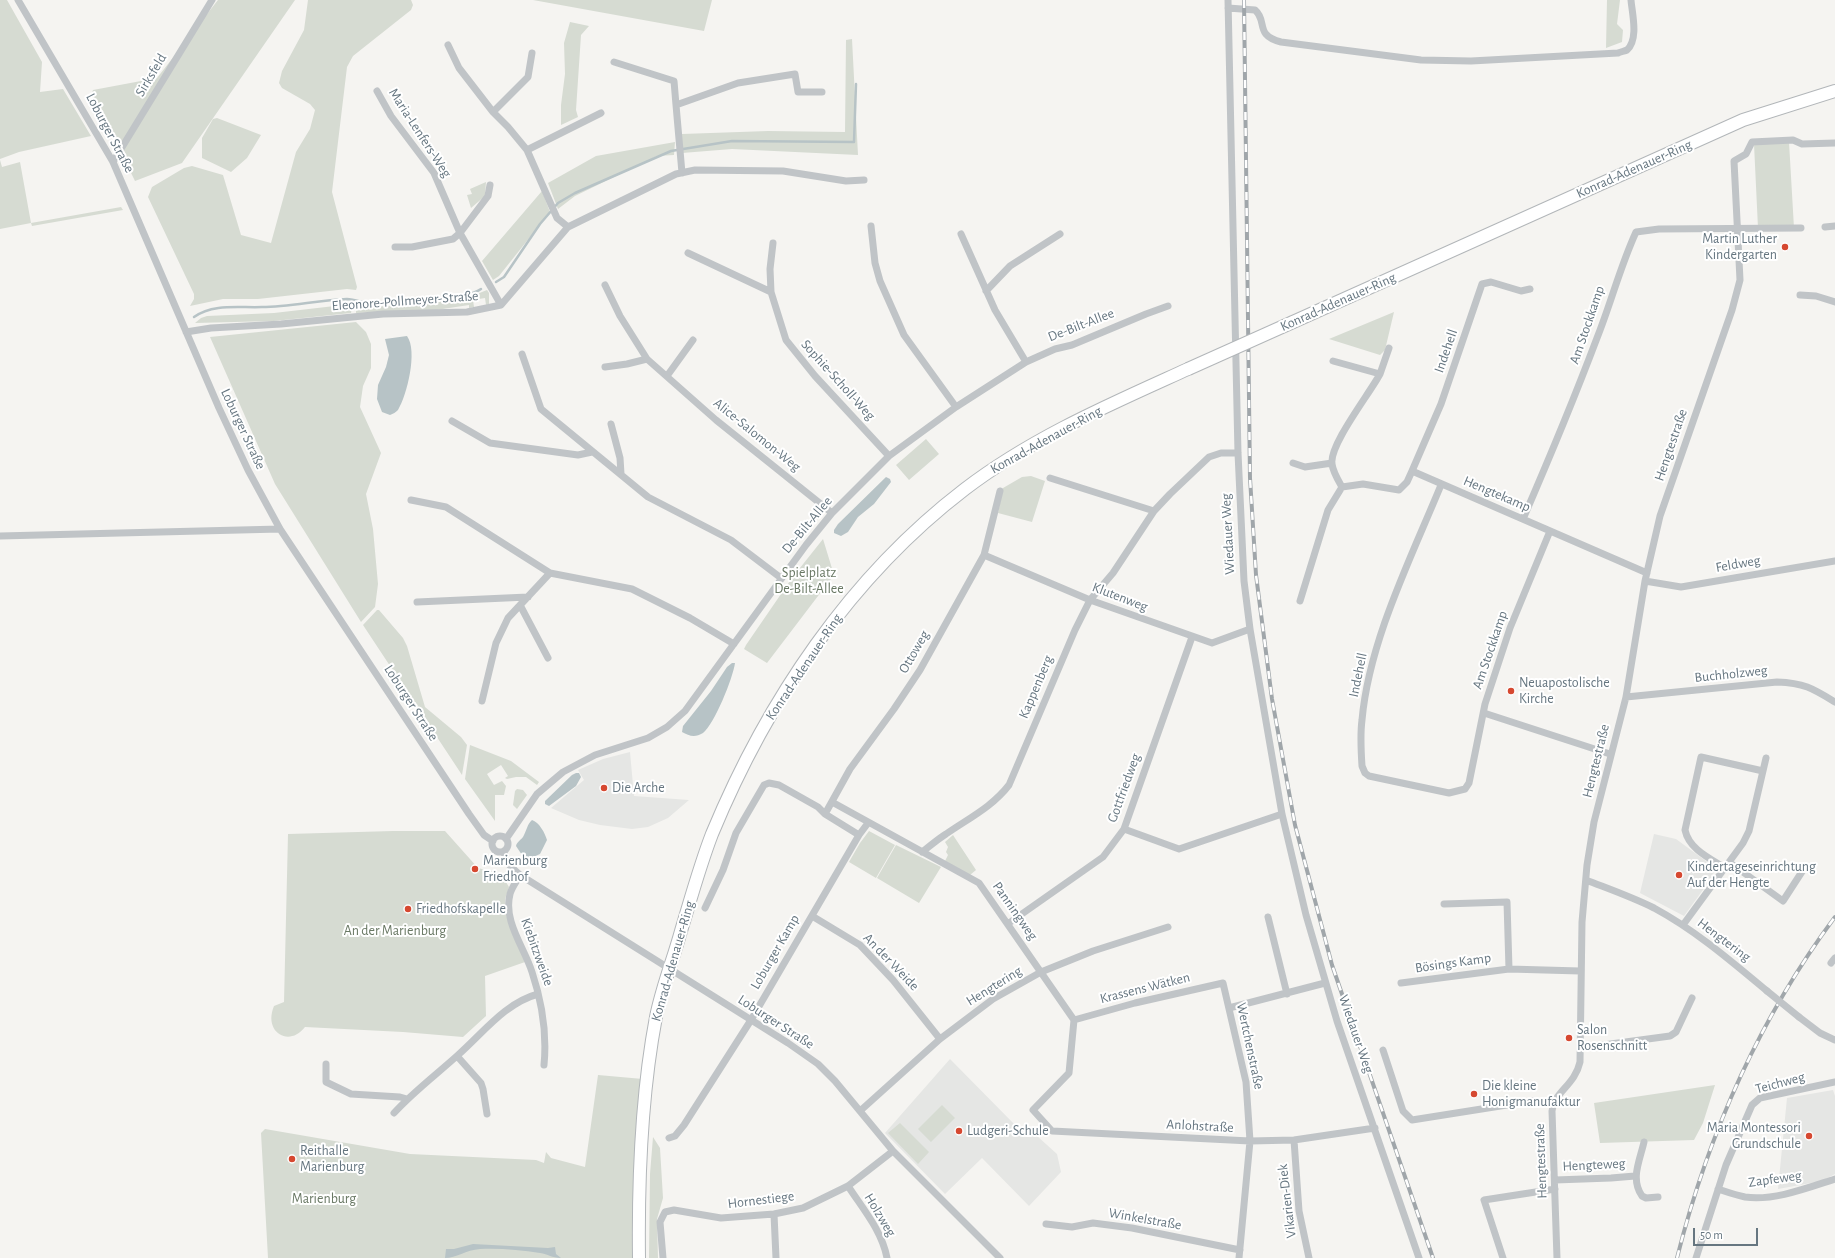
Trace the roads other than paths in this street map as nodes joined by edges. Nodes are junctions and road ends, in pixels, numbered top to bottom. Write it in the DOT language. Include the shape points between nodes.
graph roads {
  1 [pos="18,0"];
  2 [pos="212,0"];
  3 [pos="1228,0"];
  4 [pos="1630,0"];
  5 [pos="1228,8"];
  6 [pos="448,45"];
  7 [pos="532,53"];
  8 [pos="614,62"];
  9 [pos="377,91"];
  10 [pos="1835,91"];
  11 [pos="822,92"];
  12 [pos="676,105"];
  13 [pos="494,112"];
  14 [pos="601,114"];
  15 [pos="1835,143"];
  16 [pos="527,150"];
  17 [pos="113,162"];
  18 [pos="682,173"];
  19 [pos="864,180"];
  20 [pos="490,185"];
  21 [pos="871,226"];
  22 [pos="1835,226"];
  23 [pos="568,227"];
  24 [pos="1825,227"];
  25 [pos="1801,228"];
  26 [pos="1737,229"];
  27 [pos="460,233"];
  28 [pos="961,234"];
  29 [pos="1060,234"];
  30 [pos="773,243"];
  31 [pos="395,248"];
  32 [pos="688,253"];
  33 [pos="605,285"];
  34 [pos="1530,289"];
  35 [pos="986,291"];
  36 [pos="771,292"];
  37 [pos="1800,295"];
  38 [pos="1835,302"];
  39 [pos="501,305"];
  40 [pos="1168,306"];
  41 [pos="186,332"];
  42 [pos="693,340"];
  43 [pos="1389,348"];
  44 [pos="522,354"];
  45 [pos="647,359"];
  46 [pos="1334,361"];
  47 [pos="1026,362"];
  48 [pos="605,367"];
  49 [pos="1380,374"];
  50 [pos="667,376"];
  51 [pos="956,407"];
  52 [pos="452,421"];
  53 [pos="611,424"];
  54 [pos="592,452"];
  55 [pos="1238,453"];
  56 [pos="890,456"];
  57 [pos="1293,463"];
  58 [pos="1332,463"];
  59 [pos="1412,471"];
  60 [pos="622,474"];
  61 [pos="1050,478"];
  62 [pos="1441,485"];
  63 [pos="1342,487"];
  64 [pos="1000,491"];
  65 [pos="411,500"];
  66 [pos="1154,511"];
  67 [pos="832,513"];
  68 [pos="1523,519"];
  69 [pos="280,529"];
  70 [pos="1550,531"];
  71 [pos="0,536"];
  72 [pos="984,555"];
  73 [pos="1835,561"];
  74 [pos="550,573"];
  75 [pos="1647,573"];
  76 [pos="781,578"];
  77 [pos="1646,581"];
  78 [pos="528,597"];
  79 [pos="1090,600"];
  80 [pos="1300,601"];
  81 [pos="417,602"];
  82 [pos="520,605"];
  83 [pos="1250,629"];
  84 [pos="1192,637"];
  85 [pos="734,644"];
  86 [pos="548,658"];
  87 [pos="1626,697"];
  88 [pos="482,701"];
  89 [pos="1835,702"];
  90 [pos="1484,713"];
  91 [pos="1610,754"];
  92 [pos="1766,758"];
  93 [pos="1763,771"];
  94 [pos="1468,783"];
  95 [pos="832,802"];
  96 [pos="825,814"];
  97 [pos="1282,814"];
  98 [pos="868,822"];
  99 [pos="1124,829"];
  100 [pos="859,835"];
  101 [pos="506,839"];
  102 [pos="493,841"];
  103 [pos="504,851"];
  104 [pos="922,852"];
  105 [pos="1727,865"];
  106 [pos="1805,867"];
  107 [pos="520,875"];
  108 [pos="1586,880"];
  109 [pos="1444,904"];
  110 [pos="705,908"];
  111 [pos="812,916"];
  112 [pos="1268,917"];
  113 [pos="1009,924"];
  114 [pos="1683,925"];
  115 [pos="1168,927"];
  116 [pos="669,968"];
  117 [pos="1509,969"];
  118 [pos="1580,971"];
  119 [pos="1041,972"];
  120 [pos="1222,983"];
  121 [pos="1325,983"];
  122 [pos="1401,983"];
  123 [pos="538,994"];
  124 [pos="1287,994"];
  125 [pos="1692,998"];
  126 [pos="1229,1008"];
  127 [pos="751,1020"];
  128 [pos="1074,1020"];
  129 [pos="940,1039"];
  130 [pos="1835,1040"];
  131 [pos="1581,1048"];
  132 [pos="1383,1050"];
  133 [pos="457,1056"];
  134 [pos="326,1064"];
  135 [pos="544,1065"];
  136 [pos="1835,1082"];
  137 [pos="407,1099"];
  138 [pos="1553,1103"];
  139 [pos="860,1111"];
  140 [pos="394,1113"];
  141 [pos="487,1114"];
  142 [pos="1375,1128"];
  143 [pos="669,1138"];
  144 [pos="1294,1140"];
  145 [pos="1250,1141"];
  146 [pos="1644,1142"];
  147 [pos="893,1151"];
  148 [pos="1635,1176"];
  149 [pos="1835,1179"];
  150 [pos="1555,1180"];
  151 [pos="848,1186"];
  152 [pos="1555,1189"];
  153 [pos="1718,1189"];
  154 [pos="1658,1198"];
  155 [pos="774,1214"];
  156 [pos="1046,1224"];
  157 [pos="1240,1250"];
  158 [pos="639,1258"];
  159 [pos="662,1258"];
  160 [pos="776,1258"];
  161 [pos="887,1258"];
  162 [pos="1000,1258"];
  163 [pos="1239,1258"];
  164 [pos="1309,1258"];
  165 [pos="1419,1258"];
  166 [pos="1503,1258"];
  167 [pos="1557,1258"];
  168 [pos="1696,1258"];
  1 -- 17 [label="street, Loburger Straße"];
  2 -- 17 [label="street, Sirksfeld"];
  3 -- 5 [label="street, Wiedauer Weg"];
  4 -- 5 [label="street" via="1633,34 1626,50 1618,53 1472,62 1421,60 1271,40 1265,34 1258,12"];
  5 -- 55 [label="street, Wiedauer Weg"];
  6 -- 13 [label="street" via="459,68"];
  7 -- 13 [label="street" via="528,77"];
  8 -- 12 [label="street" via="674,81"];
  9 -- 27 [label="street, Maria-Lenfers-Weg" via="434,173"];
  10 -- 116 [label="main road, Konrad-Adenauer-Ring, bridge" via="1743,120 1188,369 1065,426 966,488 922,524 866,582 836,618 792,681 727,800 707,848"];
  11 -- 12 [label="street" via="798,92 796,74 738,82"];
  12 -- 18 [label="street"];
  13 -- 16 [label="street"];
  14 -- 16 [label="street"];
  15 -- 26 [label="street, Hengtestraße" via="1802,144 1793,140 1752,142 1746,154 1734,161"];
  16 -- 23 [label="street" via="556,218"];
  17 -- 41 [label="street, Loburger Straße"];
  18 -- 19 [label="street" via="695,170 783,171 846,181"];
  18 -- 23 [label="street"];
  20 -- 27 [label="street" via="488,196"];
  21 -- 51 [label="street" via="880,281 904,335"];
  22 -- 24 [label="street"];
  23 -- 39 [label="street"];
  25 -- 26 [label="street"];
  26 -- 68 [label="street, Am Stockkamp" via="1659,229 1636,232 1571,407"];
  26 -- 75 [label="street, Hengtestraße" via="1740,280 1732,310 1660,516"];
  27 -- 31 [label="street" via="453,239"];
  27 -- 39 [label="street, Maria-Lenfers-Weg"];
  28 -- 35 [label="street"];
  29 -- 35 [label="street" via="1010,266"];
  30 -- 36 [label="street, Sophie-Scholl-Weg"];
  32 -- 36 [label="street"];
  33 -- 45 [label="street, Alice-Salomon-Weg" via="620,316"];
  34 -- 59 [label="street, Indehell" via="1521,291 1491,282 1482,284 1441,404"];
  35 -- 47 [label="street"];
  36 -- 56 [label="street, Sophie-Scholl-Weg" via="786,340 815,376"];
  37 -- 38 [label="street" via="1816,296"];
  39 -- 41 [label="street, Eleonore-Pollmeyer-Straße" via="467,312 383,314"];
  40 -- 47 [label="street, De-Bilt-Allee"];
  41 -- 69 [label="street, Loburger Straße" via="248,470"];
  42 -- 50 [label="street"];
  43 -- 49 [label="street"];
  44 -- 54 [label="street" via="541,409"];
  45 -- 48 [label="street"];
  45 -- 50 [label="street, Alice-Salomon-Weg"];
  46 -- 49 [label="street"];
  47 -- 51 [label="street, De-Bilt-Allee"];
  49 -- 58 [label="street" via="1341,436"];
  50 -- 67 [label="street, Alice-Salomon-Weg" via="716,420"];
  51 -- 56 [label="street, De-Bilt-Allee"];
  52 -- 54 [label="street" via="490,444 578,455"];
  53 -- 60 [label="street"];
  54 -- 60 [label="street"];
  55 -- 66 [label="street, Kappenberg" via="1209,457"];
  55 -- 83 [label="street, Wiedauer Weg" via="1244,581"];
  56 -- 67 [label="street, De-Bilt-Allee"];
  57 -- 58 [label="street" via="1305,467"];
  58 -- 63 [label="street"];
  59 -- 62 [label="street, Hengtekamp"];
  59 -- 63 [label="street" via="1408,482 1399,490 1363,484"];
  60 -- 76 [label="street" via="648,497 731,540"];
  61 -- 66 [label="street"];
  62 -- 68 [label="street, Hengtekamp"];
  62 -- 94 [label="street, Indehell" via="1387,616 1371,666 1362,721 1362,766 1365,773 1376,779 1449,793 1465,789"];
  63 -- 80 [label="street" via="1328,510"];
  64 -- 72 [label="street, Ottoweg"];
  65 -- 74 [label="street" via="446,507"];
  66 -- 79 [label="street, Kappenberg" via="1113,573"];
  67 -- 76 [label="street, De-Bilt-Allee"];
  68 -- 70 [label="street, Hengtekamp"];
  69 -- 71 [label="street"];
  69 -- 102 [label="street, Loburger Straße" via="469,814 484,835"];
  70 -- 75 [label="street, Hengtekamp"];
  70 -- 90 [label="street, Am Stockkamp" via="1510,628"];
  72 -- 79 [label="street, Klutenweg"];
  72 -- 95 [label="street, Ottoweg" via="920,670 850,769"];
  73 -- 77 [label="street, Feldweg" via="1681,587"];
  74 -- 78 [label="street"];
  74 -- 85 [label="street" via="632,589 690,618"];
  75 -- 77 [label="street, Hengtestraße"];
  76 -- 85 [label="street, De-Bilt-Allee"];
  77 -- 87 [label="street, Hengtestraße"];
  78 -- 81 [label="street"];
  78 -- 82 [label="street"];
  79 -- 84 [label="street, Klutenweg"];
  79 -- 104 [label="street, Kappenberg" via="1009,785 989,807"];
  82 -- 86 [label="street"];
  82 -- 88 [label="street" via="508,618 496,643"];
  83 -- 84 [label="street, Klutenweg" via="1212,643"];
  83 -- 97 [label="street, Wiedauer Weg"];
  84 -- 99 [label="street, Gottfriedweg"];
  85 -- 101 [label="street, De-Bilt-Allee" via="693,702 676,719 648,738 595,754 563,772 537,794"];
  87 -- 89 [label="street, Buchholzweg" via="1777,682 1809,686"];
  87 -- 91 [label="street, Hengtestraße"];
  90 -- 91 [label="street"];
  90 -- 94 [label="street, Am Stockkamp"];
  91 -- 108 [label="street, Hengtestraße" via="1591,837"];
  92 -- 93 [label="street"];
  93 -- 105 [label="street" via="1749,831 1743,844"];
  93 -- 105 [label="street" via="1701,757 1685,830 1686,837 1692,844"];
  95 -- 96 [label="street, Ottoweg"];
  95 -- 98 [label="street, Panningweg"];
  96 -- 100 [label="street"];
  96 -- 110 [label="street" via="818,807 779,785 764,785 736,834"];
  97 -- 99 [label="street" via="1180,849"];
  97 -- 121 [label="street, Wiedauer Weg"];
  98 -- 100 [label="street"];
  98 -- 104 [label="street, Panningweg"];
  99 -- 113 [label="street, Gottfriedweg" via="1103,857"];
  100 -- 111 [label="street, Loburger Kamp"];
  101 -- 102 [label="street" via="499,837"];
  101 -- 103 [label="street" via="508,846"];
  102 -- 103 [label="street" via="495,850"];
  103 -- 107 [label="street, Loburger Straße" via="508,864"];
  104 -- 113 [label="street, Panningweg" via="979,883"];
  105 -- 106 [label="street" via="1783,901"];
  105 -- 114 [label="street"];
  107 -- 116 [label="street, Loburger Straße"];
  107 -- 123 [label="street, Kiebitzweide" via="510,893 509,913 532,970"];
  108 -- 114 [label="street, Hengtering" via="1639,901"];
  108 -- 118 [label="street, Hengtestraße"];
  109 -- 117 [label="street, Bösings Kamp" via="1507,902"];
  111 -- 127 [label="street, Loburger Kamp"];
  111 -- 129 [label="street, An der Weide" via="860,945 893,980"];
  112 -- 124 [label="street"];
  113 -- 119 [label="street, Panningweg"];
  114 -- 130 [label="street, Hengtering, bridge" via="1820,1033"];
  115 -- 119 [label="street, Hengtering" via="1093,951"];
  116 -- 127 [label="street, Loburger Straße"];
  116 -- 158 [label="main road, Konrad-Adenauer-Ring" via="656,1019 645,1096"];
  117 -- 118 [label="street, Bösings Kamp"];
  117 -- 122 [label="street, Bösings Kamp"];
  118 -- 131 [label="street, Hengtestraße"];
  119 -- 128 [label="street, Panningweg"];
  119 -- 129 [label="street, Hengtering" via="993,999"];
  120 -- 126 [label="street, Wertchenstraße"];
  120 -- 128 [label="street, Krassens Wätken"];
  121 -- 124 [label="street"];
  121 -- 142 [label="street, Wiedauer Weg"];
  123 -- 133 [label="street" via="524,998 509,1007"];
  123 -- 135 [label="street, Kiebitzweide" via="544,1030"];
  124 -- 126 [label="street"];
  125 -- 131 [label="street" via="1676,1032 1670,1036"];
  126 -- 145 [label="street, Wertchenstraße" via="1246,1082"];
  127 -- 139 [label="street, Loburger Straße" via="818,1064"];
  127 -- 143 [label="street, Loburger Kamp" via="684,1125 675,1136"];
  128 -- 145 [label="street, Anlohstraße" via="1069,1073 1033,1110 1052,1131"];
  129 -- 139 [label="street, Hengtering"];
  131 -- 138 [label="street, Hengtestraße" via="1580,1062 1572,1082"];
  132 -- 138 [label="street" via="1403,1111 1412,1120 1532,1101"];
  133 -- 137 [label="street"];
  133 -- 141 [label="street" via="481,1083"];
  134 -- 137 [label="street" via="326,1082 336,1088 351,1094"];
  136 -- 153 [label="street, Teichweg" via="1756,1100 1726,1164"];
  137 -- 140 [label="street"];
  138 -- 150 [label="street, Hengtestraße"];
  139 -- 147 [label="street, Loburger Straße"];
  142 -- 144 [label="street, Anlohstraße"];
  142 -- 165 [label="street, Wiedauer Weg"];
  144 -- 145 [label="street, Anlohstraße"];
  144 -- 164 [label="street, Vikarien-Diek" via="1299,1211"];
  145 -- 157 [label="street, Wertchenstraße"];
  146 -- 148 [label="street, Hengteweg"];
  147 -- 151 [label="street, Hornestiege"];
  147 -- 162 [label="street, Loburger Straße"];
  148 -- 150 [label="street, Hengteweg"];
  148 -- 154 [label="street, Hengteweg" via="1642,1196"];
  149 -- 153 [label="street, Zapfeweg" via="1798,1191 1754,1198"];
  150 -- 152 [label="street, Hengtestraße"];
  151 -- 155 [label="street, Hornestiege" via="803,1208"];
  151 -- 161 [label="street, Holzweg" via="877,1231 885,1246"];
  152 -- 166 [label="street, Hengteweg" via="1484,1200"];
  152 -- 167 [label="street, Hengtestraße"];
  153 -- 168 [label="street, Teichweg"];
  155 -- 159 [label="street, Hornestiege" via="721,1218 674,1210 665,1212 660,1222"];
  155 -- 160 [label="street"];
  156 -- 157 [label="street, Winkelstraße" via="1072,1227 1093,1223 1132,1228"];
  157 -- 163 [label="street, Wertchenstraße"];
}
